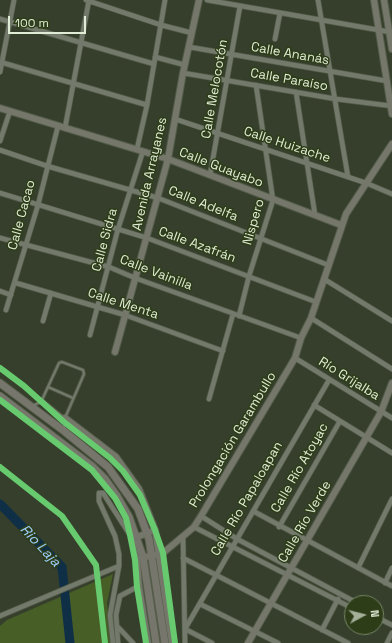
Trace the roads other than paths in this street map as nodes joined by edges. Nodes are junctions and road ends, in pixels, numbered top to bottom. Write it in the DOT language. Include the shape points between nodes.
graph roads {
  1 [pos="14,0"];
  2 [pos="88,0"];
  3 [pos="165,0"];
  4 [pos="200,0"];
  5 [pos="207,0"];
  6 [pos="318,0"];
  7 [pos="374,0"];
  8 [pos="384,0"];
  9 [pos="240,6"];
  10 [pos="280,13"];
  11 [pos="0,19"];
  12 [pos="321,20"];
  13 [pos="10,22"];
  14 [pos="161,25"];
  15 [pos="378,30"];
  16 [pos="192,32"];
  17 [pos="391,32"];
  18 [pos="275,39"];
  19 [pos="82,43"];
  20 [pos="189,48"];
  21 [pos="392,49"];
  22 [pos="233,55"];
  23 [pos="156,57"];
  24 [pos="1,62"];
  25 [pos="154,64"];
  26 [pos="185,65"];
  27 [pos="0,72"];
  28 [pos="331,72"];
  29 [pos="183,73"];
  30 [pos="228,80"];
  31 [pos="387,82"];
  32 [pos="74,84"];
  33 [pos="256,85"];
  34 [pos="296,92"];
  35 [pos="336,99"];
  36 [pos="147,105"];
  37 [pos="391,106"];
  38 [pos="0,108"];
  39 [pos="10,111"];
  40 [pos="392,114"];
  41 [pos="175,119"];
  42 [pos="58,126"];
  43 [pos="65,128"];
  44 [pos="218,133"];
  45 [pos="0,141"];
  46 [pos="392,144"];
  47 [pos="266,149"];
  48 [pos="0,150"];
  49 [pos="140,150"];
  50 [pos="168,159"];
  51 [pos="306,163"];
  52 [pos="47,166"];
  53 [pos="210,175"];
  54 [pos="348,177"];
  55 [pos="366,183"];
  56 [pos="130,189"];
  57 [pos="0,193"];
  58 [pos="392,194"];
  59 [pos="158,198"];
  60 [pos="273,200"];
  61 [pos="38,205"];
  62 [pos="315,216"];
  63 [pos="341,225"];
  64 [pos="118,229"];
  65 [pos="0,238"];
  66 [pos="147,238"];
  67 [pos="261,239"];
  68 [pos="26,245"];
  69 [pos="328,264"];
  70 [pos="108,267"];
  71 [pos="249,276"];
  72 [pos="135,278"];
  73 [pos="324,279"];
  74 [pos="16,283"];
  75 [pos="0,291"];
  76 [pos="51,293"];
  77 [pos="11,294"];
  78 [pos="316,302"];
  79 [pos="98,307"];
  80 [pos="6,310"];
  81 [pos="233,314"];
  82 [pos="125,315"];
  83 [pos="239,316"];
  84 [pos="311,318"];
  85 [pos="43,321"];
  86 [pos="392,321"];
  87 [pos="90,335"];
  88 [pos="301,338"];
  89 [pos="223,351"];
  90 [pos="115,352"];
  91 [pos="295,358"];
  92 [pos="392,368"];
  93 [pos="329,380"];
  94 [pos="392,383"];
  95 [pos="0,384"];
  96 [pos="48,387"];
  97 [pos="0,396"];
  98 [pos="73,398"];
  99 [pos="209,399"];
  100 [pos="42,400"];
  101 [pos="314,405"];
  102 [pos="31,406"];
  103 [pos="381,412"];
  104 [pos="65,418"];
  105 [pos="392,418"];
  106 [pos="340,422"];
  107 [pos="64,431"];
  108 [pos="366,438"];
  109 [pos="392,453"];
  110 [pos="392,499"];
  111 [pos="253,512"];
  112 [pos="201,516"];
  113 [pos="194,527"];
  114 [pos="279,527"];
  115 [pos="155,530"];
  116 [pos="147,533"];
  117 [pos="183,537"];
  118 [pos="135,538"];
  119 [pos="237,539"];
  120 [pos="307,541"];
  121 [pos="232,548"];
  122 [pos="156,555"];
  123 [pos="140,558"];
  124 [pos="184,558"];
  125 [pos="119,566"];
  126 [pos="292,568"];
  127 [pos="358,568"];
  128 [pos="392,568"];
  129 [pos="288,574"];
  130 [pos="216,576"];
  131 [pos="385,582"];
  132 [pos="139,586"];
  133 [pos="392,586"];
  134 [pos="340,594"];
  135 [pos="344,596"];
  136 [pos="337,601"];
  137 [pos="200,604"];
  138 [pos="271,604"];
  139 [pos="344,604"];
  140 [pos="0,616"];
  141 [pos="117,626"];
  142 [pos="185,629"];
  143 [pos="322,630"];
  144 [pos="255,632"];
  145 [pos="392,633"];
  146 [pos="113,643"];
  147 [pos="118,643"];
  148 [pos="133,643"];
  149 [pos="148,643"];
  150 [pos="156,643"];
  151 [pos="165,643"];
  152 [pos="172,643"];
  153 [pos="185,643"];
  154 [pos="212,643"];
  155 [pos="248,643"];
  156 [pos="278,643"];
  157 [pos="348,643"];
  158 [pos="387,643"];
  1 -- 13 [label="street"];
  2 -- 14 [label="street"];
  2 -- 19 [label="street"];
  3 -- 14 [label="street, Calle Sidra"];
  4 -- 16 [label="street, Avenida Arrayanes"];
  5 -- 9 [label="street"];
  6 -- 12 [label="street"];
  7 -- 15 [label="street"];
  8 -- 17 [label="street"];
  9 -- 10 [label="street"];
  9 -- 22 [label="street, Calle Melocotón"];
  10 -- 12 [label="street"];
  10 -- 18 [label="street"];
  11 -- 13 [label="street"];
  12 -- 15 [label="street"];
  12 -- 28 [label="street"];
  13 -- 19 [label="street"];
  13 -- 24 [label="street"];
  14 -- 16 [label="street"];
  14 -- 23 [label="street, Calle Sidra"];
  15 -- 17 [label="street"];
  15 -- 31 [label="street"];
  16 -- 20 [label="street, Avenida Arrayanes"];
  17 -- 21 [label="street"];
  19 -- 25 [label="street"];
  19 -- 32 [label="street"];
  20 -- 22 [label="street, Calle Ananás"];
  20 -- 26 [label="street, Avenida Arrayanes"];
  22 -- 28 [label="street, Calle Ananás"];
  22 -- 30 [label="street, Calle Melocotón"];
  23 -- 25 [label="street, Calle Sidra"];
  23 -- 26 [label="street"];
  24 -- 27 [label="street"];
  24 -- 32 [label="street"];
  25 -- 36 [label="street, Calle Sidra"];
  26 -- 29 [label="street, Avenida Arrayanes"];
  28 -- 31 [label="street, Calle Ananás"];
  28 -- 35 [label="street"];
  29 -- 30 [label="street, Calle Paraíso"];
  29 -- 41 [label="street, Avenida Arrayanes"];
  30 -- 33 [label="street, Calle Paraíso"];
  30 -- 44 [label="street, Calle Melocotón"];
  31 -- 37 [label="street"];
  32 -- 36 [label="street"];
  32 -- 43 [label="street"];
  33 -- 34 [label="street, Calle Paraíso"];
  33 -- 47 [label="street, Nispero"];
  34 -- 35 [label="street, Calle Paraíso"];
  34 -- 51 [label="street"];
  35 -- 37 [label="street, Calle Paraíso"];
  35 -- 54 [label="street"];
  36 -- 49 [label="street, Calle Sidra"];
  37 -- 40 [label="street"];
  38 -- 39 [label="street, Calle Guayabo"];
  39 -- 42 [label="street, Calle Guayabo"];
  39 -- 45 [label="street"];
  41 -- 44 [label="street, Calle Huizache"];
  41 -- 50 [label="street, Avenida Arrayanes"];
  42 -- 43 [label="street, Calle Guayabo"];
  42 -- 52 [label="street, Calle Cacao"];
  43 -- 49 [label="street, Calle Guayabo"];
  44 -- 47 [label="street, Calle Huizache"];
  44 -- 53 [label="street, Calle Melocotón"];
  46 -- 55 [label="street, Prolongación Garambullo"];
  47 -- 51 [label="street, Calle Huizache"];
  47 -- 60 [label="street, Nispero"];
  48 -- 52 [label="street, Calle Adelfa"];
  49 -- 50 [label="street, Calle Guayabo"];
  49 -- 56 [label="street, Calle Sidra"];
  50 -- 53 [label="street, Calle Guayabo"];
  50 -- 59 [label="street, Avenida Arrayanes"];
  51 -- 54 [label="street, Calle Huizache"];
  51 -- 62 [label="street"];
  52 -- 56 [label="street, Calle Adelfa"];
  52 -- 61 [label="street, Calle Cacao"];
  53 -- 60 [label="street, Calle Guayabo"];
  54 -- 55 [label="street, Calle Huizache"];
  55 -- 58 [label="street, Calle Huizache"];
  55 -- 63 [label="street, Prolongación Garambullo"];
  56 -- 59 [label="street, Calle Adelfa"];
  56 -- 64 [label="street, Calle Sidra"];
  57 -- 61 [label="street, Calle Azafrán"];
  59 -- 66 [label="street, Avenida Arrayanes"];
  59 -- 67 [label="street, Calle Adelfa"];
  60 -- 62 [label="street, Calle Guayabo"];
  60 -- 67 [label="street, Nispero"];
  61 -- 64 [label="street, Calle Azafrán"];
  61 -- 68 [label="street, Calle Cacao"];
  62 -- 63 [label="street, Calle Guayabo"];
  63 -- 69 [label="street, Prolongación Garambullo"];
  64 -- 66 [label="street, Calle Azafrán"];
  64 -- 70 [label="street, Calle Sidra"];
  65 -- 68 [label="street, Calle Vainilla"];
  66 -- 71 [label="street, Calle Azafrán"];
  66 -- 72 [label="street, Avenida Arrayanes"];
  67 -- 69 [label="street, Calle Adelfa"];
  67 -- 71 [label="street, Nispero"];
  68 -- 70 [label="street, Calle Vainilla"];
  68 -- 74 [label="street, Calle Cacao"];
  69 -- 73 [label="street, Prolongación Garambullo"];
  70 -- 72 [label="street, Calle Vainilla"];
  70 -- 79 [label="street, Calle Sidra"];
  71 -- 78 [label="street, Calle Azafrán"];
  71 -- 83 [label="street, Nispero"];
  72 -- 81 [label="street, Calle Vainilla"];
  72 -- 82 [label="street, Avenida Arrayanes"];
  73 -- 78 [label="street, Prolongación Garambullo"];
  73 -- 86 [label="street"];
  74 -- 76 [label="street, Calle Menta"];
  74 -- 77 [label="street, Calle Cacao"];
  75 -- 77 [label="street"];
  76 -- 79 [label="street, Calle Menta"];
  76 -- 85 [label="street"];
  77 -- 80 [label="street, Calle Cacao"];
  78 -- 84 [label="street, Prolongación Garambullo"];
  79 -- 82 [label="street, Calle Menta"];
  79 -- 87 [label="street, Calle Sidra"];
  81 -- 83 [label="street, Calle Vainilla"];
  81 -- 89 [label="street"];
  82 -- 89 [label="street, Calle Menta"];
  82 -- 90 [label="street, Avenida Arrayanes"];
  83 -- 88 [label="street, Calle Vainilla"];
  84 -- 88 [label="street, Prolongación Garambullo"];
  84 -- 92 [label="street"];
  88 -- 91 [label="street, Prolongación Garambullo"];
  89 -- 99 [label="street"];
  91 -- 93 [label="street, Río Grijalba"];
  91 -- 112 [label="street, Prolongación Garambullo"];
  93 -- 101 [label="street, Calle Río Papaloapan"];
  93 -- 103 [label="street, Río Grijalba"];
  94 -- 103 [label="street, Calle Río Verde"];
  95 -- 102 [label="main road"];
  96 -- 98 [label="lane"];
  96 -- 98 [label="lane" via="59,363 83,370 84,374"];
  96 -- 100 [label="lane"];
  97 -- 118 [label="main road" via="92,466 105,479 129,517"];
  98 -- 104 [label="lane"];
  100 -- 102 [label="lane"];
  100 -- 104 [label="lane"];
  101 -- 106 [label="street"];
  101 -- 111 [label="street, Calle Río Papaloapan"];
  102 -- 107 [label="main road"];
  103 -- 105 [label="street, Río Grijalba"];
  103 -- 108 [label="street, Calle Río Verde"];
  104 -- 107 [label="lane"];
  104 -- 115 [label="street" via="116,457 139,489"];
  106 -- 108 [label="street"];
  106 -- 114 [label="street, Calle Río Atoyac"];
  107 -- 116 [label="main road" via="108,467 138,509"];
  108 -- 109 [label="street"];
  108 -- 120 [label="street, Calle Río Verde"];
  110 -- 127 [label="street"];
  111 -- 114 [label="street"];
  111 -- 119 [label="street, Calle Río Papaloapan"];
  112 -- 113 [label="street, Prolongación Garambullo"];
  112 -- 119 [label="street"];
  113 -- 117 [label="street, Prolongación Garambullo"];
  113 -- 121 [label="street"];
  114 -- 120 [label="street"];
  115 -- 116 [label="street"];
  115 -- 122 [label="street"];
  116 -- 118 [label="street"];
  116 -- 122 [label="main road"];
  117 -- 122 [label="street, Prolongación Garambullo"];
  117 -- 124 [label="street"];
  118 -- 123 [label="main road"];
  118 -- 125 [label="street" via="103,493 99,493 99,501 115,536"];
  119 -- 121 [label="street, Calle Río Papaloapan"];
  119 -- 126 [label="street"];
  120 -- 126 [label="street, Calle Río Verde"];
  120 -- 127 [label="street"];
  121 -- 129 [label="street"];
  121 -- 130 [label="street, Calle Río Papaloapan"];
  122 -- 123 [label="street"];
  122 -- 151 [label="main road"];
  122 -- 152 [label="street"];
  123 -- 132 [label="street"];
  123 -- 150 [label="main road"];
  124 -- 130 [label="street"];
  124 -- 142 [label="street"];
  125 -- 140 [label="street"];
  125 -- 146 [label="street" via="110,614"];
  126 -- 129 [label="street, Calle Río Verde"];
  126 -- 134 [label="street"];
  127 -- 131 [label="street"];
  128 -- 131 [label="street"];
  129 -- 136 [label="street"];
  129 -- 138 [label="street, Calle Río Verde"];
  130 -- 137 [label="street, Calle Río Papaloapan"];
  130 -- 138 [label="street"];
  131 -- 133 [label="street"];
  132 -- 141 [label="street" via="120,596 116,615"];
  132 -- 149 [label="street"];
  134 -- 135 [label="street"];
  134 -- 136 [label="street"];
  136 -- 139 [label="street"];
  136 -- 143 [label="street"];
  137 -- 142 [label="street, Calle Río Papaloapan"];
  137 -- 144 [label="street"];
  138 -- 143 [label="street"];
  138 -- 144 [label="street, Calle Río Verde"];
  141 -- 147 [label="street"];
  141 -- 148 [label="street"];
  142 -- 153 [label="street"];
  142 -- 154 [label="street"];
  143 -- 157 [label="street"];
  144 -- 155 [label="street, Calle Río Verde"];
  144 -- 156 [label="street"];
  145 -- 158 [label="street"];
}
